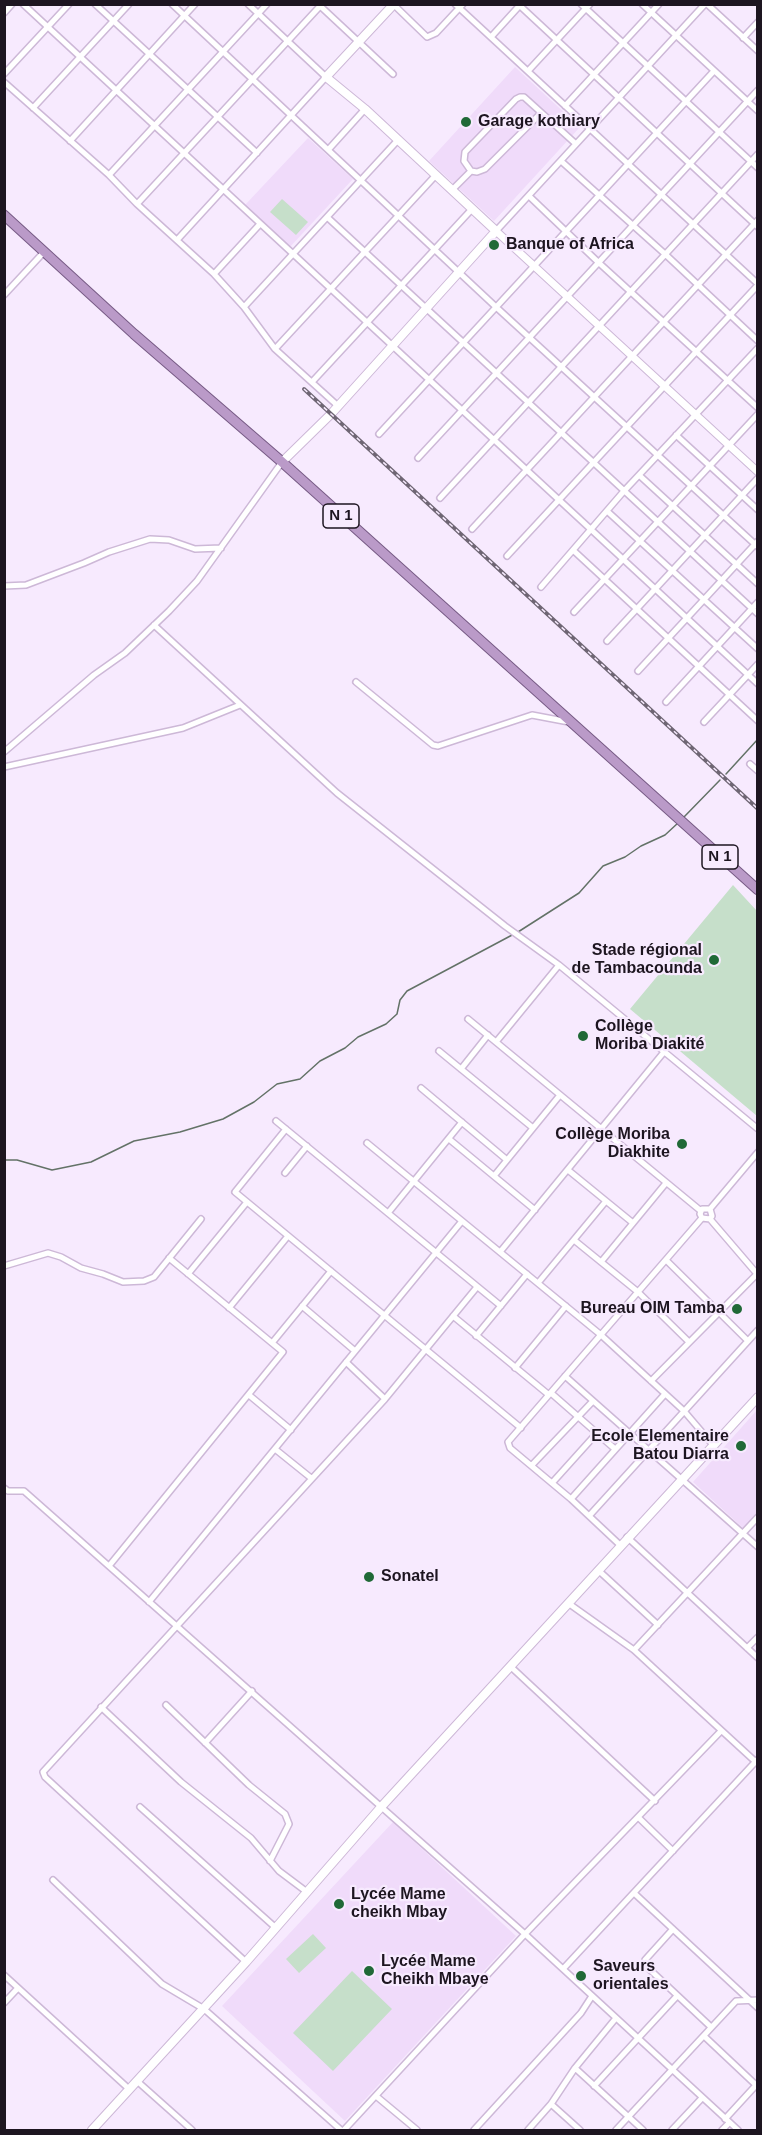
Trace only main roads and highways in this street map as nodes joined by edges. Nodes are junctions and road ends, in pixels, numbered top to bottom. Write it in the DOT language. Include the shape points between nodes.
graph roads {
  1 [pos="394,5"];
  2 [pos="4,215"];
  3 [pos="282,462"];
  4 [pos="758,890"];
  5 [pos="758,1397"];
  6 [pos="92,2130"];
  1 -- 3 [label="main road" via="326,77 496,231 338,406"];
  2 -- 3 [label="highway, N 1"];
  3 -- 4 [label="highway, N 1"];
  5 -- 6 [label="main road" via="382,1806"];
}
